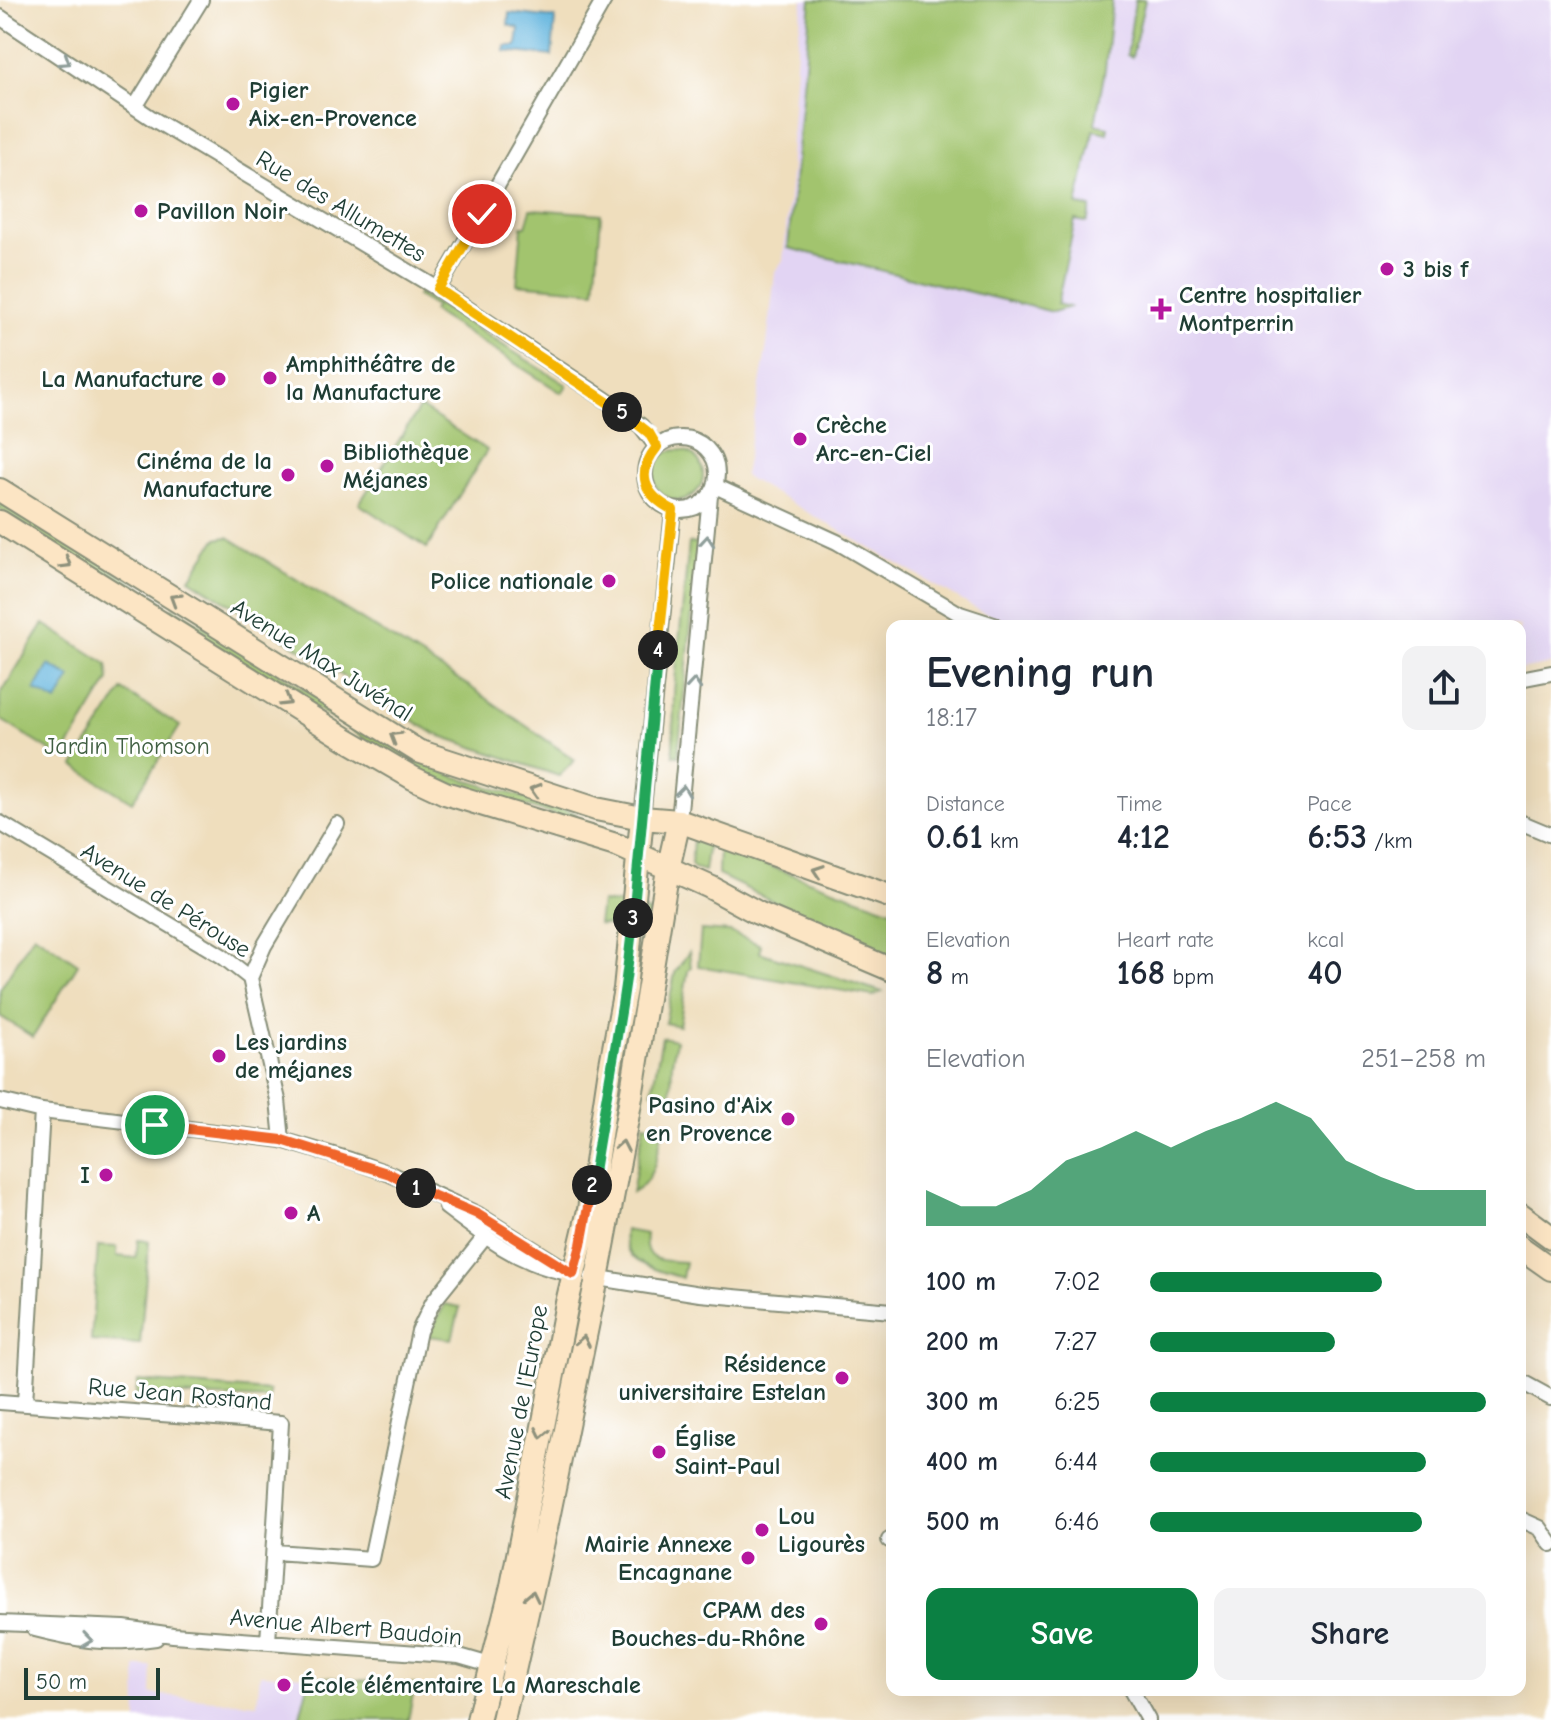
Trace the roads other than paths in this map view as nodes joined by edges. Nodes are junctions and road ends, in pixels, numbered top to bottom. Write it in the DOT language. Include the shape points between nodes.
graph roads {
  1 [pos="201,0"];
  2 [pos="604,0"];
  3 [pos="0,17"];
  4 [pos="135,107"];
  5 [pos="438,289"];
  6 [pos="641,426"];
  7 [pos="674,439"];
  8 [pos="657,447"];
  9 [pos="0,490"];
  10 [pos="712,491"];
  11 [pos="673,510"];
  12 [pos="0,522"];
  13 [pos="978,620"];
  14 [pos="1551,673"];
  15 [pos="1526,678"];
  16 [pos="642,818"];
  17 [pos="679,821"];
  18 [pos="0,823"];
  19 [pos="337,824"];
  20 [pos="1526,825"];
  21 [pos="1551,835"];
  22 [pos="638,856"];
  23 [pos="668,869"];
  24 [pos="886,895"];
  25 [pos="886,967"];
  26 [pos="250,978"];
  27 [pos="0,1101"];
  28 [pos="42,1111"];
  29 [pos="282,1140"];
  30 [pos="430,1195"];
  31 [pos="1526,1218"];
  32 [pos="485,1237"];
  33 [pos="1551,1237"];
  34 [pos="1526,1251"];
  35 [pos="1551,1269"];
  36 [pos="573,1274"];
  37 [pos="597,1278"];
  38 [pos="886,1310"];
  39 [pos="1526,1384"];
  40 [pos="1551,1398"];
  41 [pos="0,1402"];
  42 [pos="25,1403"];
  43 [pos="1526,1522"];
  44 [pos="1551,1544"];
  45 [pos="275,1552"];
  46 [pos="6,1623"];
  47 [pos="268,1642"];
  48 [pos="492,1665"];
  49 [pos="514,1672"];
  50 [pos="1134,1696"];
  51 [pos="478,1720"];
  52 [pos="503,1720"];
  53 [pos="1148,1720"];
  1 -- 4 [label="street"];
  2 -- 5 [label="street"];
  3 -- 4 [label="street, Rue des Allumettes, one-way"];
  4 -- 5 [label="street, Rue des Allumettes"];
  5 -- 6 [label="street, Rue des Allumettes"];
  6 -- 7 [label="street, Rue des Allumettes"];
  6 -- 8 [label="street, Rue des Allumettes"];
  7 -- 8 [label="street"];
  7 -- 10 [label="street" via="697,442 707,450 717,473"];
  8 -- 11 [label="street" via="649,457 645,482 657,502"];
  16 -- 9 [label="main road, Avenue Max Juvénal, one-way" via="596,809 418,751"];
  10 -- 11 [label="street" via="694,509"];
  10 -- 13 [label="street" via="837,542"];
  17 -- 10 [label="street, one-way"];
  11 -- 16 [label="street"];
  12 -- 22 [label="main road, one-way" via="413,778"];
  14 -- 15 [label="street"];
  16 -- 17 [label="main road, Avenue Max Juvénal"];
  16 -- 22 [label="main road, Avenue de l'Europe"];
  17 -- 23 [label="main road, Avenue de l'Europe"];
  24 -- 17 [label="main road, Avenue Max Juvénal, one-way"];
  18 -- 26 [label="street, Avenue de Pérouse"];
  19 -- 26 [label="street"];
  20 -- 21 [label="street"];
  22 -- 23 [label="main road"];
  22 -- 36 [label="main road, Avenue de l'Europe" via="625,989 589,1210"];
  23 -- 25 [label="main road"];
  37 -- 23 [label="main road, Avenue de l'Europe, one-way"];
  26 -- 29 [label="street, Avenue de Pérouse"];
  27 -- 28 [label="street"];
  28 -- 29 [label="street"];
  28 -- 42 [label="street"];
  29 -- 30 [label="street" via="390,1174"];
  30 -- 32 [label="street"];
  30 -- 36 [label="street" via="477,1214"];
  31 -- 33 [label="main road"];
  32 -- 36 [label="street" via="532,1264"];
  32 -- 45 [label="street" via="433,1302 419,1331 371,1559"];
  34 -- 35 [label="main road"];
  36 -- 37 [label="street"];
  36 -- 48 [label="main road, Avenue de l'Europe, one-way"];
  37 -- 38 [label="street" via="700,1294"];
  49 -- 37 [label="main road, Avenue de l'Europe, one-way"];
  39 -- 40 [label="street"];
  41 -- 42 [label="street, Rue Jean Rostand"];
  42 -- 45 [label="street, Rue Jean Rostand" via="281,1423"];
  43 -- 44 [label="street" via="1540,1528"];
  45 -- 47 [label="street, Rue Jean Rostand"];
  46 -- 47 [label="street, Avenue Albert Baudoin" via="87,1642 173,1635"];
  47 -- 48 [label="street, Avenue Albert Baudoin" via="459,1656"];
  48 -- 49 [label="street, Avenue Albert Baudoin"];
  48 -- 51 [label="main road, Avenue de l'Europe"];
  49 -- 52 [label="main road, Avenue de l'Europe"];
  50 -- 53 [label="street"];
}
